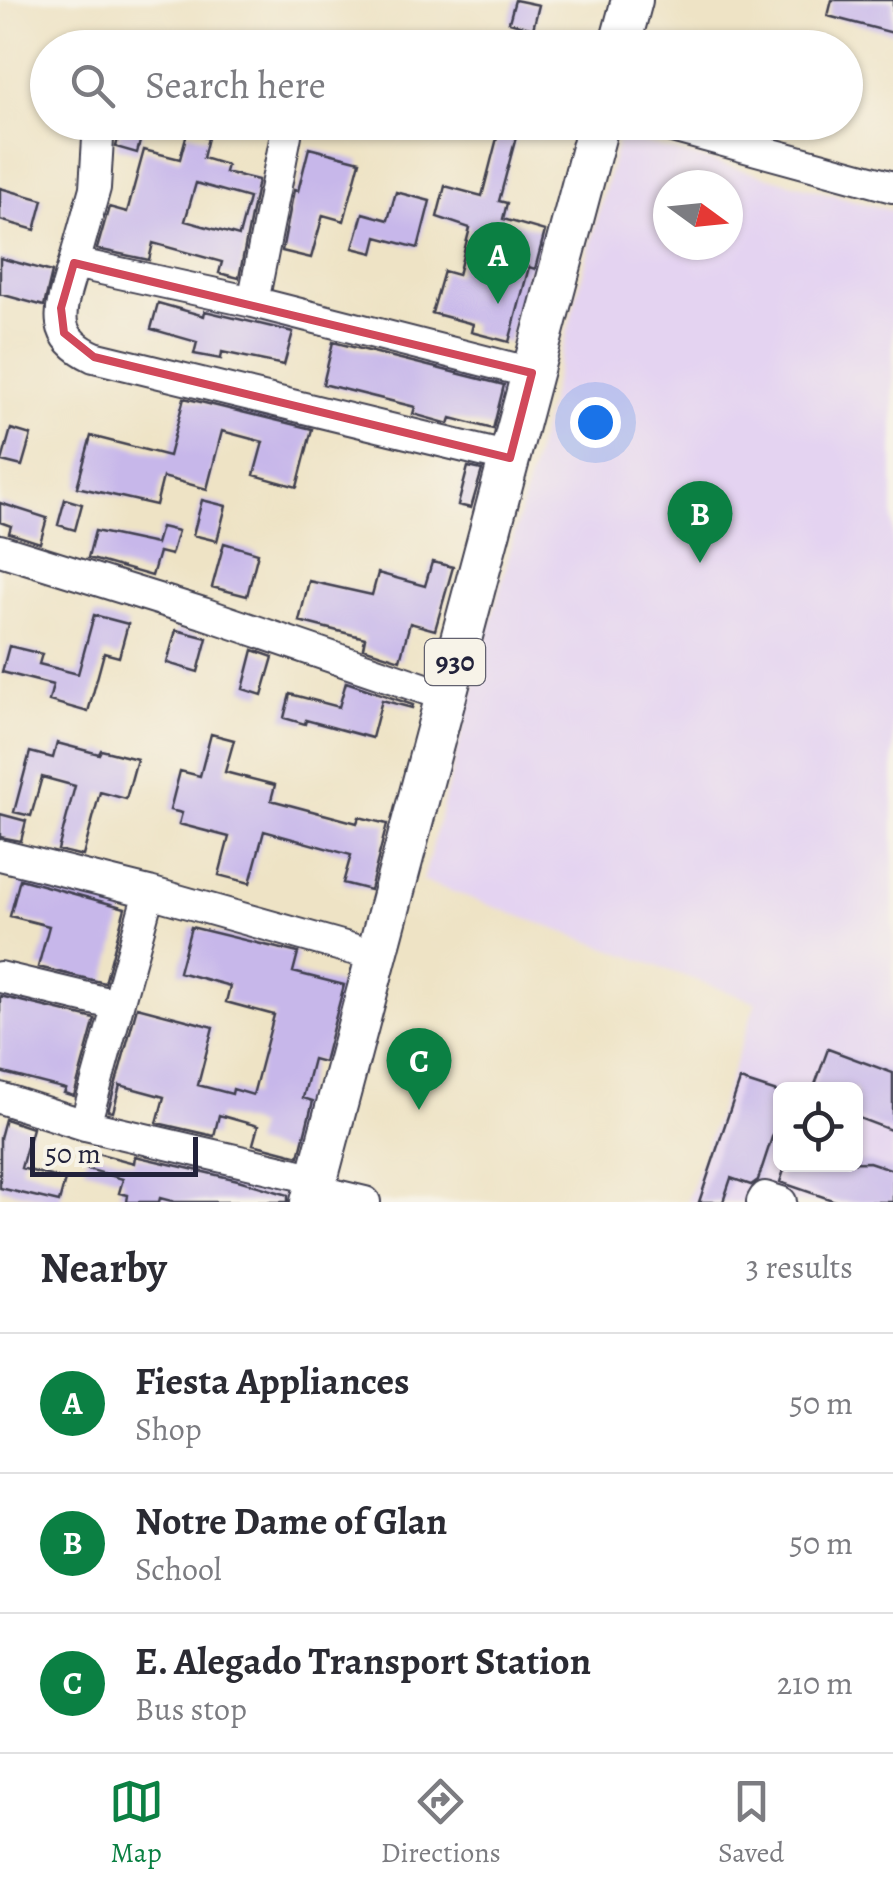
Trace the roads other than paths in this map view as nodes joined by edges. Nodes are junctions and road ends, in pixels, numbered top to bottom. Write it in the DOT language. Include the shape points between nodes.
graph roads {
  1 [pos="632,0"];
  2 [pos="624,30"];
  3 [pos="98,140"];
  4 [pos="285,140"];
  5 [pos="594,140"];
  6 [pos="721,140"];
  7 [pos="893,186"];
  8 [pos="74,264"];
  9 [pos="252,302"];
  10 [pos="532,373"];
  11 [pos="510,458"];
  12 [pos="0,550"];
  13 [pos="446,696"];
  14 [pos="0,855"];
  15 [pos="149,892"];
  16 [pos="377,956"];
  17 [pos="0,978"];
  18 [pos="117,1005"];
  19 [pos="0,1098"];
  20 [pos="84,1126"];
  21 [pos="314,1190"];
  22 [pos="364,1202"];
  23 [pos="762,1202"];
  24 [pos="781,1202"];
  1 -- 2 [label="main road"];
  3 -- 8 [label="street" via="95,188"];
  4 -- 9 [label="street"];
  5 -- 10 [label="main road, 930"];
  6 -- 7 [label="street"];
  8 -- 9 [label="street"];
  8 -- 11 [label="street" via="61,308 64,334 94,358"];
  9 -- 10 [label="street"];
  10 -- 11 [label="main road, 930"];
  11 -- 13 [label="main road, 930"];
  12 -- 13 [label="street"];
  13 -- 16 [label="main road, 930"];
  14 -- 15 [label="street"];
  15 -- 16 [label="street"];
  15 -- 18 [label="street"];
  16 -- 21 [label="main road, 930"];
  17 -- 18 [label="street"];
  18 -- 20 [label="street"];
  19 -- 20 [label="street"];
  20 -- 21 [label="street"];
  21 -- 22 [label="street"];
  23 -- 24 [label="street"];
}
